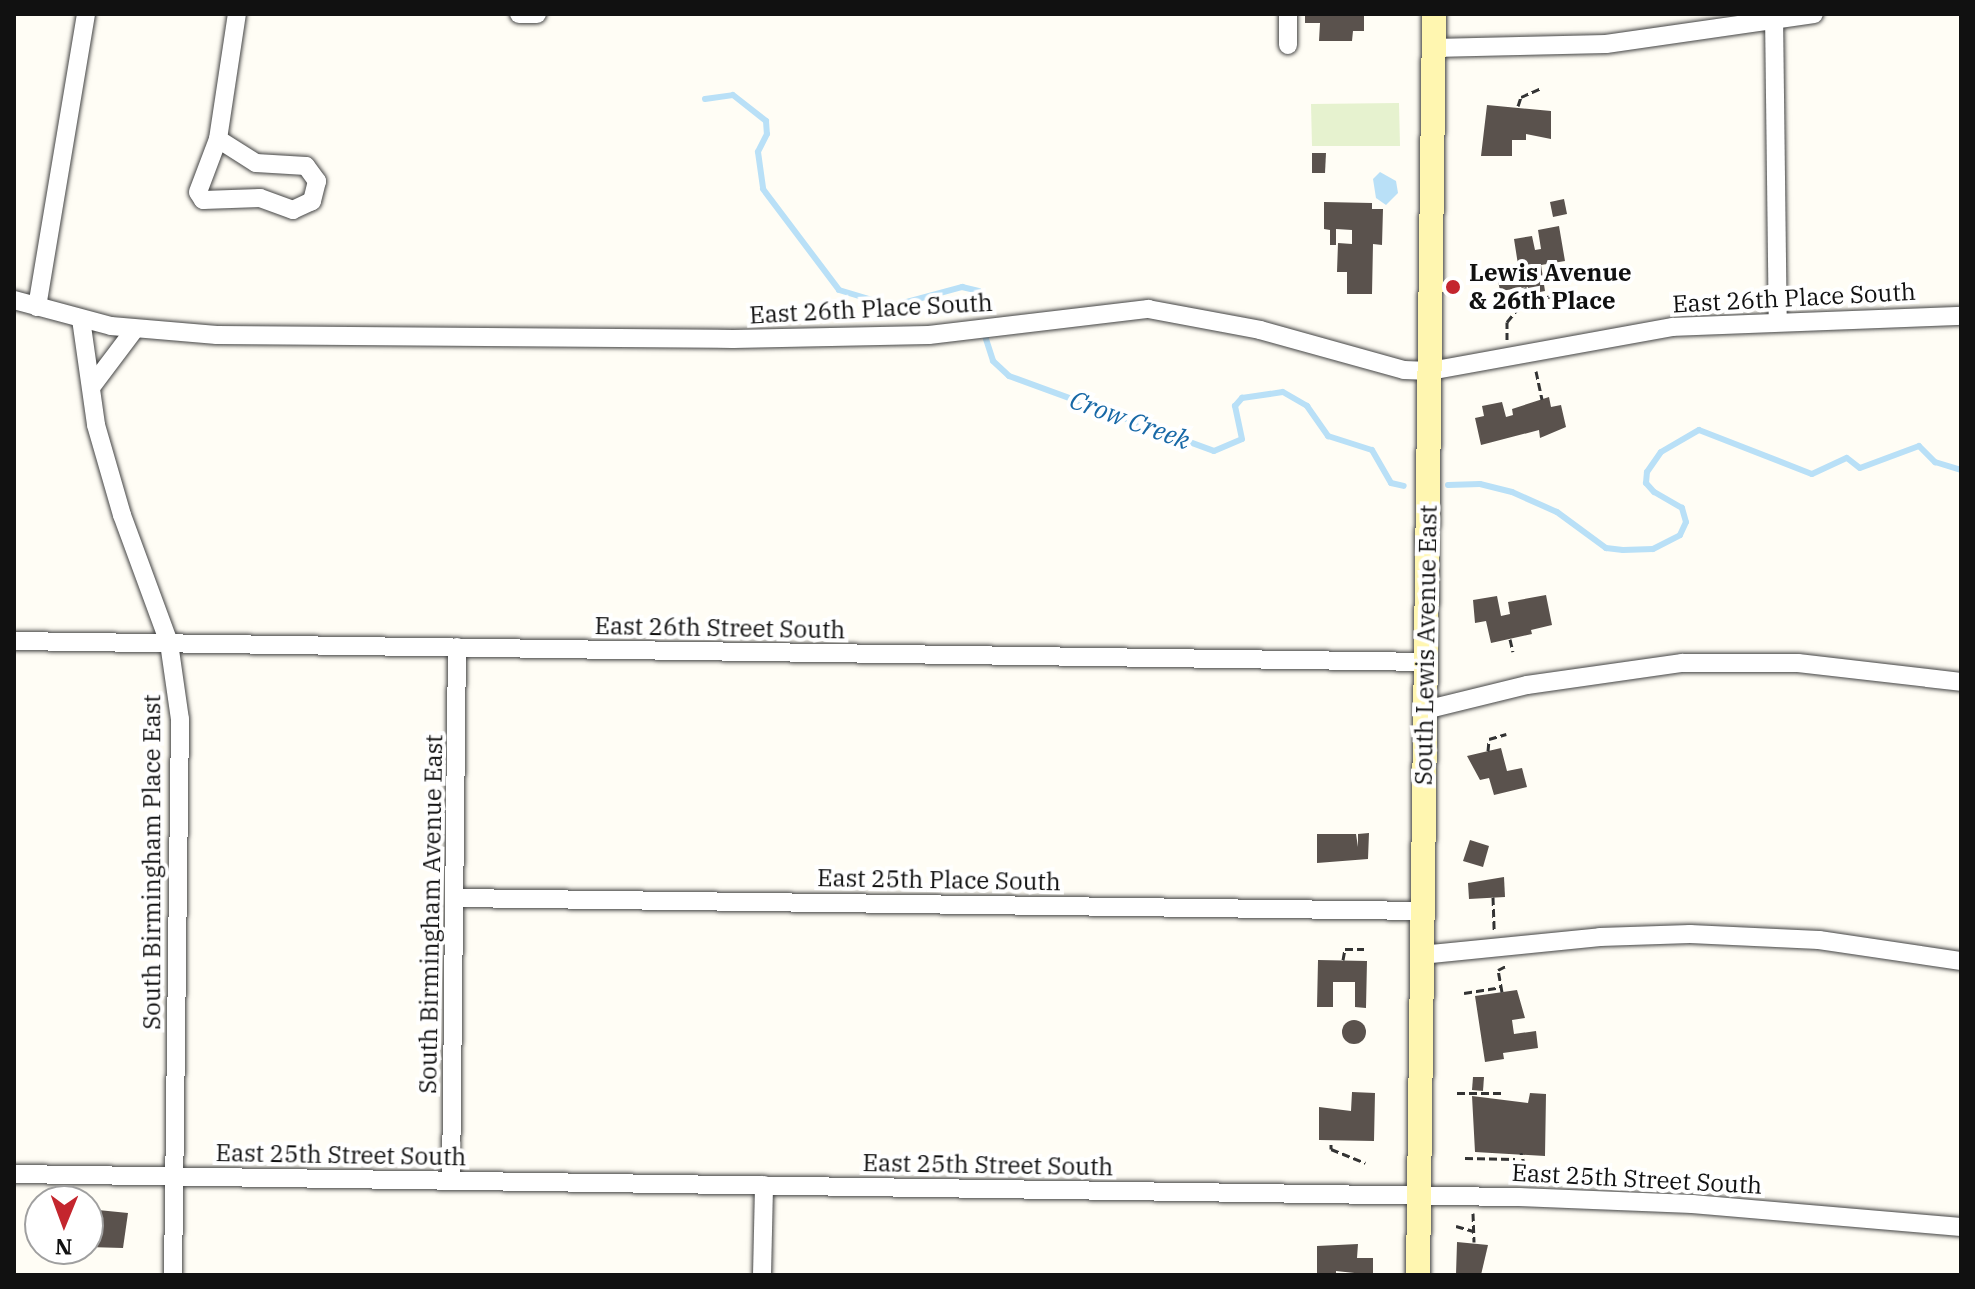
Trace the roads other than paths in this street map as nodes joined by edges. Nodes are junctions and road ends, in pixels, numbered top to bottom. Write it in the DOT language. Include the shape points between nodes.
graph roads {
  1 [pos="86,14"];
  2 [pos="237,14"];
  3 [pos="519,14"];
  4 [pos="537,14"];
  5 [pos="1288,14"];
  6 [pos="1434,14"];
  7 [pos="1814,14"];
  8 [pos="1774,16"];
  9 [pos="1288,45"];
  10 [pos="1433,48"];
  11 [pos="218,139"];
  12 [pos="14,300"];
  13 [pos="37,307"];
  14 [pos="1961,316"];
  15 [pos="81,319"];
  16 [pos="1778,320"];
  17 [pos="135,329"];
  18 [pos="1430,371"];
  19 [pos="92,386"];
  20 [pos="14,641"];
  21 [pos="169,643"];
  22 [pos="457,647"];
  23 [pos="1426,662"];
  24 [pos="1961,682"];
  25 [pos="1425,710"];
  26 [pos="456,898"];
  27 [pos="1422,911"];
  28 [pos="1421,955"];
  29 [pos="1961,961"];
  30 [pos="14,1174"];
  31 [pos="174,1176"];
  32 [pos="451,1181"];
  33 [pos="764,1185"];
  34 [pos="1419,1195"];
  35 [pos="1961,1227"];
  36 [pos="173,1275"];
  37 [pos="762,1275"];
  38 [pos="1418,1275"];
  1 -- 13 [label="street"];
  2 -- 11 [label="street"];
  3 -- 4 [label="street"];
  5 -- 9 [label="street"];
  6 -- 10 [label="main road, South Lewis Avenue East"];
  7 -- 8 [label="street"];
  8 -- 10 [label="street" via="1606,44"];
  8 -- 16 [label="street"];
  10 -- 18 [label="main road, South Lewis Avenue East"];
  11 -- 11 [label="street" via="256,163 306,166 317,181 312,201 293,210 260,198 203,200 197,183"];
  12 -- 13 [label="street, East 26th Place South"];
  13 -- 15 [label="street, East 26th Place South"];
  14 -- 16 [label="street, East 26th Place South"];
  15 -- 17 [label="street, East 26th Place South"];
  15 -- 19 [label="street, South Birmingham Place East"];
  16 -- 18 [label="street, East 26th Place South" via="1673,327"];
  17 -- 18 [label="street, East 26th Place South" via="217,335 733,339 970,333 1148,309 1260,330 1404,370"];
  17 -- 19 [label="street"];
  18 -- 23 [label="main road, South Lewis Avenue East"];
  19 -- 21 [label="street, South Birmingham Place East" via="107,467"];
  20 -- 21 [label="street, East 26th Street South"];
  21 -- 22 [label="street, East 26th Street South"];
  21 -- 31 [label="street, South Birmingham Place East" via="181,742"];
  22 -- 23 [label="street, East 26th Street South"];
  22 -- 26 [label="street, South Birmingham Avenue East"];
  23 -- 25 [label="main road, South Lewis Avenue East"];
  24 -- 25 [label="street" via="1798,663 1682,663 1527,685"];
  25 -- 27 [label="main road, South Lewis Avenue East"];
  26 -- 27 [label="street, East 25th Place South"];
  26 -- 32 [label="street, South Birmingham Avenue East"];
  27 -- 28 [label="main road, South Lewis Avenue East"];
  28 -- 29 [label="street" via="1600,937 1756,935"];
  28 -- 34 [label="main road, South Lewis Avenue East"];
  30 -- 31 [label="street, East 25th Street South"];
  31 -- 32 [label="street, East 25th Street South"];
  31 -- 36 [label="street, South Birmingham Place East"];
  32 -- 33 [label="street, East 25th Street South"];
  33 -- 34 [label="street, East 25th Street South"];
  33 -- 37 [label="street"];
  34 -- 35 [label="street, East 25th Street South" via="1692,1204"];
  34 -- 38 [label="main road, South Lewis Avenue East"];
}
